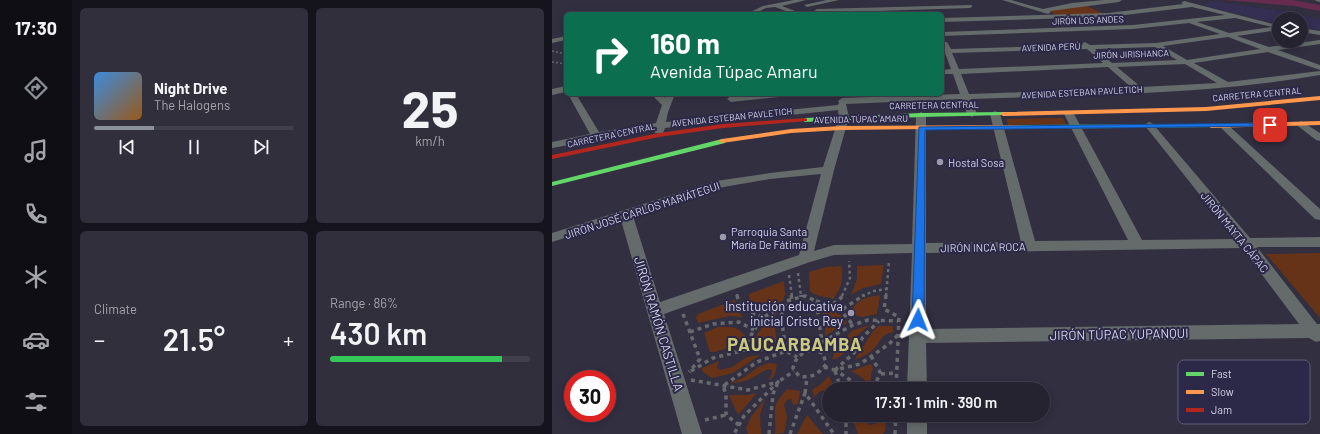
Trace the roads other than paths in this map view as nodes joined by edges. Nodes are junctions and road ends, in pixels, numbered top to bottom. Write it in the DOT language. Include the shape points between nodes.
graph roads {
  1 [pos="803,0"];
  2 [pos="836,0"];
  3 [pos="950,0"];
  4 [pos="1005,0"];
  5 [pos="1119,0"];
  6 [pos="1170,0"];
  7 [pos="865,1"];
  8 [pos="1060,2"];
  9 [pos="849,3"];
  10 [pos="1072,4"];
  11 [pos="1086,4"];
  12 [pos="776,5"];
  13 [pos="1192,5"];
  14 [pos="970,6"];
  15 [pos="977,8"];
  16 [pos="786,10"];
  17 [pos="1159,10"];
  18 [pos="817,11"];
  19 [pos="1044,11"];
  20 [pos="752,12"];
  21 [pos="793,12"];
  22 [pos="869,12"];
  23 [pos="992,12"];
  24 [pos="1108,14"];
  25 [pos="1055,16"];
  26 [pos="1234,16"];
  27 [pos="1011,17"];
  28 [pos="944,20"];
  29 [pos="1187,20"];
  30 [pos="1272,26"];
  31 [pos="1272,29"];
  32 [pos="1069,30"];
  33 [pos="1308,31"];
  34 [pos="1320,33"];
  35 [pos="944,34"];
  36 [pos="1230,36"];
  37 [pos="564,38"];
  38 [pos="552,41"];
  39 [pos="1320,42"];
  40 [pos="1156,44"];
  41 [pos="1087,46"];
  42 [pos="1267,50"];
  43 [pos="945,51"];
  44 [pos="1186,62"];
  45 [pos="1110,65"];
  46 [pos="1320,68"];
  47 [pos="956,71"];
  48 [pos="944,72"];
  49 [pos="1320,73"];
  50 [pos="1227,85"];
  51 [pos="564,90"];
  52 [pos="1139,90"];
  53 [pos="552,92"];
  54 [pos="573,96"];
  55 [pos="657,96"];
  56 [pos="670,96"];
  57 [pos="748,96"];
  58 [pos="732,97"];
  59 [pos="965,98"];
  60 [pos="1320,98"];
  61 [pos="666,104"];
  62 [pos="842,110"];
  63 [pos="972,114"];
  64 [pos="996,114"];
  65 [pos="1069,114"];
  66 [pos="724,122"];
  67 [pos="921,122"];
  68 [pos="1320,123"];
  69 [pos="1301,124"];
  70 [pos="660,125"];
  71 [pos="1149,125"];
  72 [pos="999,126"];
  73 [pos="1075,126"];
  74 [pos="1224,126"];
  75 [pos="596,135"];
  76 [pos="659,135"];
  77 [pos="1320,138"];
  78 [pos="552,145"];
  79 [pos="552,157"];
  80 [pos="828,170"];
  81 [pos="552,184"];
  82 [pos="626,214"];
  83 [pos="1320,216"];
  84 [pos="552,238"];
  85 [pos="1320,242"];
  86 [pos="1246,243"];
  87 [pos="1137,244"];
  88 [pos="1029,246"];
  89 [pos="920,248"];
  90 [pos="805,264"];
  91 [pos="656,310"];
  92 [pos="1318,334"];
  93 [pos="918,336"];
  94 [pos="917,382"];
  95 [pos="917,422"];
  96 [pos="699,431"];
  97 [pos="917,434"];
  1 -- 12 [label="street"];
  2 -- 16 [label="street"];
  3 -- 14 [label="street"];
  4 -- 19 [label="street"];
  5 -- 11 [label="street"];
  6 -- 13 [label="street"];
  7 -- 22 [label="street"];
  8 -- 10 [label="street"];
  9 -- 18 [label="street"];
  10 -- 11 [label="street"];
  10 -- 19 [label="street"];
  11 -- 24 [label="street"];
  12 -- 16 [label="street"];
  12 -- 20 [label="street"];
  13 -- 17 [label="street"];
  13 -- 26 [label="street"];
  14 -- 15 [label="street"];
  14 -- 22 [label="street"];
  16 -- 21 [label="street"];
  17 -- 24 [label="street"];
  17 -- 29 [label="street"];
  18 -- 22 [label="street"];
  19 -- 25 [label="street"];
  19 -- 27 [label="street"];
  23 -- 27 [label="street"];
  24 -- 25 [label="street"];
  25 -- 27 [label="street"];
  25 -- 32 [label="street"];
  26 -- 29 [label="street, JIRÓN LOS ANDES"];
  26 -- 30 [label="street"];
  27 -- 28 [label="street"];
  29 -- 32 [label="street, JIRÓN LOS ANDES" via="1132,27"];
  29 -- 36 [label="street"];
  31 -- 36 [label="street, AVENIDA PERÚ"];
  32 -- 35 [label="street, JIRÓN LOS ANDES"];
  32 -- 41 [label="street"];
  33 -- 34 [label="street"];
  36 -- 40 [label="street, AVENIDA PERÚ"];
  36 -- 42 [label="street"];
  37 -- 38 [label="street"];
  39 -- 42 [label="street, JIRÓN JIRISHANCA"];
  40 -- 41 [label="street, AVENIDA PERÚ"];
  40 -- 44 [label="street"];
  41 -- 43 [label="street, AVENIDA PERÚ"];
  41 -- 45 [label="street"];
  42 -- 44 [label="street, JIRÓN JIRISHANCA"];
  42 -- 46 [label="street"];
  43 -- 47 [label="street"];
  44 -- 45 [label="street, JIRÓN JIRISHANCA"];
  44 -- 50 [label="street"];
  45 -- 47 [label="street, JIRÓN JIRISHANCA"];
  45 -- 52 [label="street"];
  47 -- 48 [label="street, JIRÓN JIRISHANCA"];
  47 -- 59 [label="street"];
  49 -- 50 [label="street, AVENIDA ESTEBAN PAVLETICH" via="1283,80"];
  50 -- 52 [label="street, AVENIDA ESTEBAN PAVLETICH"];
  51 -- 53 [label="street"];
  52 -- 59 [label="street, AVENIDA ESTEBAN PAVLETICH"];
  54 -- 75 [label="street"];
  55 -- 61 [label="street"];
  56 -- 61 [label="street"];
  57 -- 58 [label="street"];
  58 -- 66 [label="street"];
  59 -- 62 [label="street, AVENIDA ESTEBAN PAVLETICH"];
  59 -- 63 [label="street"];
  60 -- 65 [label="main road, CARRETERA CENTRAL" via="1206,108"];
  61 -- 70 [label="street"];
  62 -- 66 [label="street, AVENIDA ESTEBAN PAVLETICH"];
  62 -- 67 [label="main road, CARRETERA CENTRAL"];
  62 -- 80 [label="street"];
  62 -- 81 [label="main road, AVENIDA TÚPAC AMARU" via="791,131 730,139"];
  63 -- 64 [label="main road, CARRETERA CENTRAL"];
  63 -- 67 [label="main road, CARRETERA CENTRAL"];
  64 -- 65 [label="main road, CARRETERA CENTRAL"];
  64 -- 72 [label="street"];
  65 -- 73 [label="street"];
  66 -- 70 [label="street, AVENIDA ESTEBAN PAVLETICH"];
  66 -- 76 [label="main road, CARRETERA CENTRAL"];
  67 -- 72 [label="main road, AVENIDA TÚPAC AMARU"];
  67 -- 89 [label="street"];
  68 -- 69 [label="main road, AVENIDA TÚPAC AMARU"];
  69 -- 74 [label="main road, AVENIDA TÚPAC AMARU"];
  69 -- 77 [label="street"];
  70 -- 75 [label="street, AVENIDA ESTEBAN PAVLETICH"];
  70 -- 76 [label="street"];
  71 -- 73 [label="main road, AVENIDA TÚPAC AMARU"];
  71 -- 74 [label="main road, AVENIDA TÚPAC AMARU"];
  71 -- 86 [label="street, JIRÓN MAYTA CÁPAC"];
  72 -- 73 [label="main road, AVENIDA TÚPAC AMARU"];
  72 -- 88 [label="street"];
  73 -- 87 [label="street"];
  74 -- 83 [label="street"];
  75 -- 78 [label="street, AVENIDA ESTEBAN PAVLETICH"];
  76 -- 79 [label="main road, CARRETERA CENTRAL"];
  80 -- 82 [label="street, JIRÓN JOSÉ CARLOS MARIÁTEGUI" via="716,185"];
  80 -- 90 [label="street"];
  82 -- 84 [label="street, JIRÓN JOSÉ CARLOS MARIÁTEGUI"];
  82 -- 91 [label="street, JIRÓN RAMÓN CASTILLA"];
  85 -- 86 [label="street, JIRÓN INCA ROCA"];
  86 -- 87 [label="street, JIRÓN INCA ROCA"];
  86 -- 92 [label="street, JIRÓN MAYTA CÁPAC"];
  87 -- 88 [label="street, JIRÓN INCA ROCA"];
  88 -- 89 [label="street, JIRÓN INCA ROCA"];
  89 -- 90 [label="street, JIRÓN INCA ROCA" via="834,250"];
  89 -- 93 [label="street"];
  90 -- 91 [label="street, JIRÓN INCA ROCA"];
  91 -- 96 [label="street, JIRÓN RAMÓN CASTILLA"];
  92 -- 93 [label="street, JIRÓN TÚPAC YUPANQUI"];
  93 -- 94 [label="street"];
  95 -- 97 [label="street"];
}
